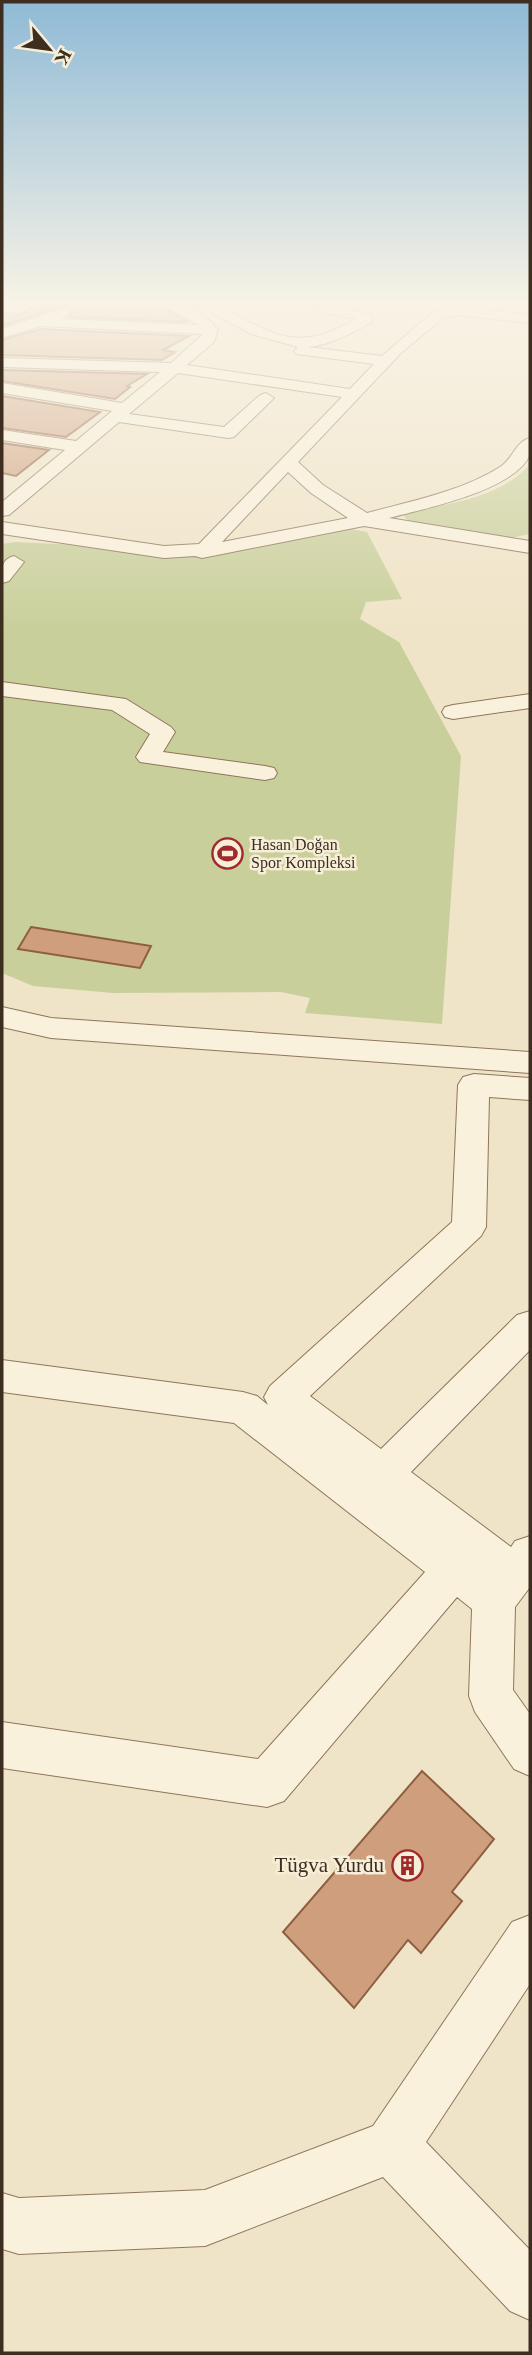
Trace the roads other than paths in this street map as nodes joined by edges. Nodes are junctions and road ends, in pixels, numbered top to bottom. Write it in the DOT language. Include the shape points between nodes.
graph roads {
  1 [pos="90,411"];
  2 [pos="126,411"];
  3 [pos="251,411"];
  4 [pos="338,411"];
  5 [pos="117,418"];
  6 [pos="80,423"];
  7 [pos="2,435"];
  8 [pos="530,443"];
  9 [pos="81,447"];
  10 [pos="29,462"];
  11 [pos="287,463"];
  12 [pos="57,467"];
  13 [pos="12,484"];
  14 [pos="31,487"];
  15 [pos="2,511"];
  16 [pos="364,520"];
  17 [pos="2,528"];
  18 [pos="530,547"];
  19 [pos="202,551"];
  20 [pos="2,669"];
  21 [pos="41,674"];
  22 [pos="2,689"];
  23 [pos="530,701"];
  24 [pos="2,709"];
  25 [pos="25,712"];
  26 [pos="453,712"];
  27 [pos="265,773"];
  28 [pos="2,1017"];
  29 [pos="530,1063"];
  30 [pos="530,1089"];
  31 [pos="530,1326"];
  32 [pos="2,1376"];
  33 [pos="383,1474"];
  34 [pos="454,1570"];
  35 [pos="513,1576"];
  36 [pos="2,1745"];
  37 [pos="530,1753"];
  38 [pos="530,1940"];
  39 [pos="392,2146"];
  40 [pos="2,2221"];
  41 [pos="530,2291"];
  1 -- 5 [label="street"];
  2 -- 5 [label="street"];
  3 -- 5 [label="street" via="228,433"];
  4 -- 11 [label="street"];
  5 -- 6 [label="street"];
  5 -- 9 [label="street"];
  7 -- 9 [label="street"];
  8 -- 16 [label="street" via="516,465 494,479"];
  9 -- 12 [label="street"];
  10 -- 12 [label="street"];
  11 -- 16 [label="street"];
  11 -- 19 [label="street"];
  12 -- 14 [label="street"];
  13 -- 14 [label="street"];
  14 -- 15 [label="street"];
  16 -- 18 [label="street"];
  16 -- 19 [label="street"];
  17 -- 19 [label="street" via="164,552"];
  20 -- 21 [label="street"];
  22 -- 27 [label="street" via="118,704 163,732 148,757"];
  23 -- 26 [label="street"];
  24 -- 25 [label="street"];
  28 -- 29 [label="street" via="51,1028"];
  30 -- 33 [label="street" via="474,1085 469,1227 283,1397"];
  31 -- 33 [label="street"];
  32 -- 34 [label="street" via="243,1408"];
  33 -- 35 [label="street"];
  34 -- 35 [label="street"];
  34 -- 36 [label="street" via="267,1784"];
  35 -- 37 [label="street" via="491,1696"];
  38 -- 39 [label="street"];
  39 -- 40 [label="street" via="205,2218 19,2226"];
  39 -- 41 [label="street"];
}
